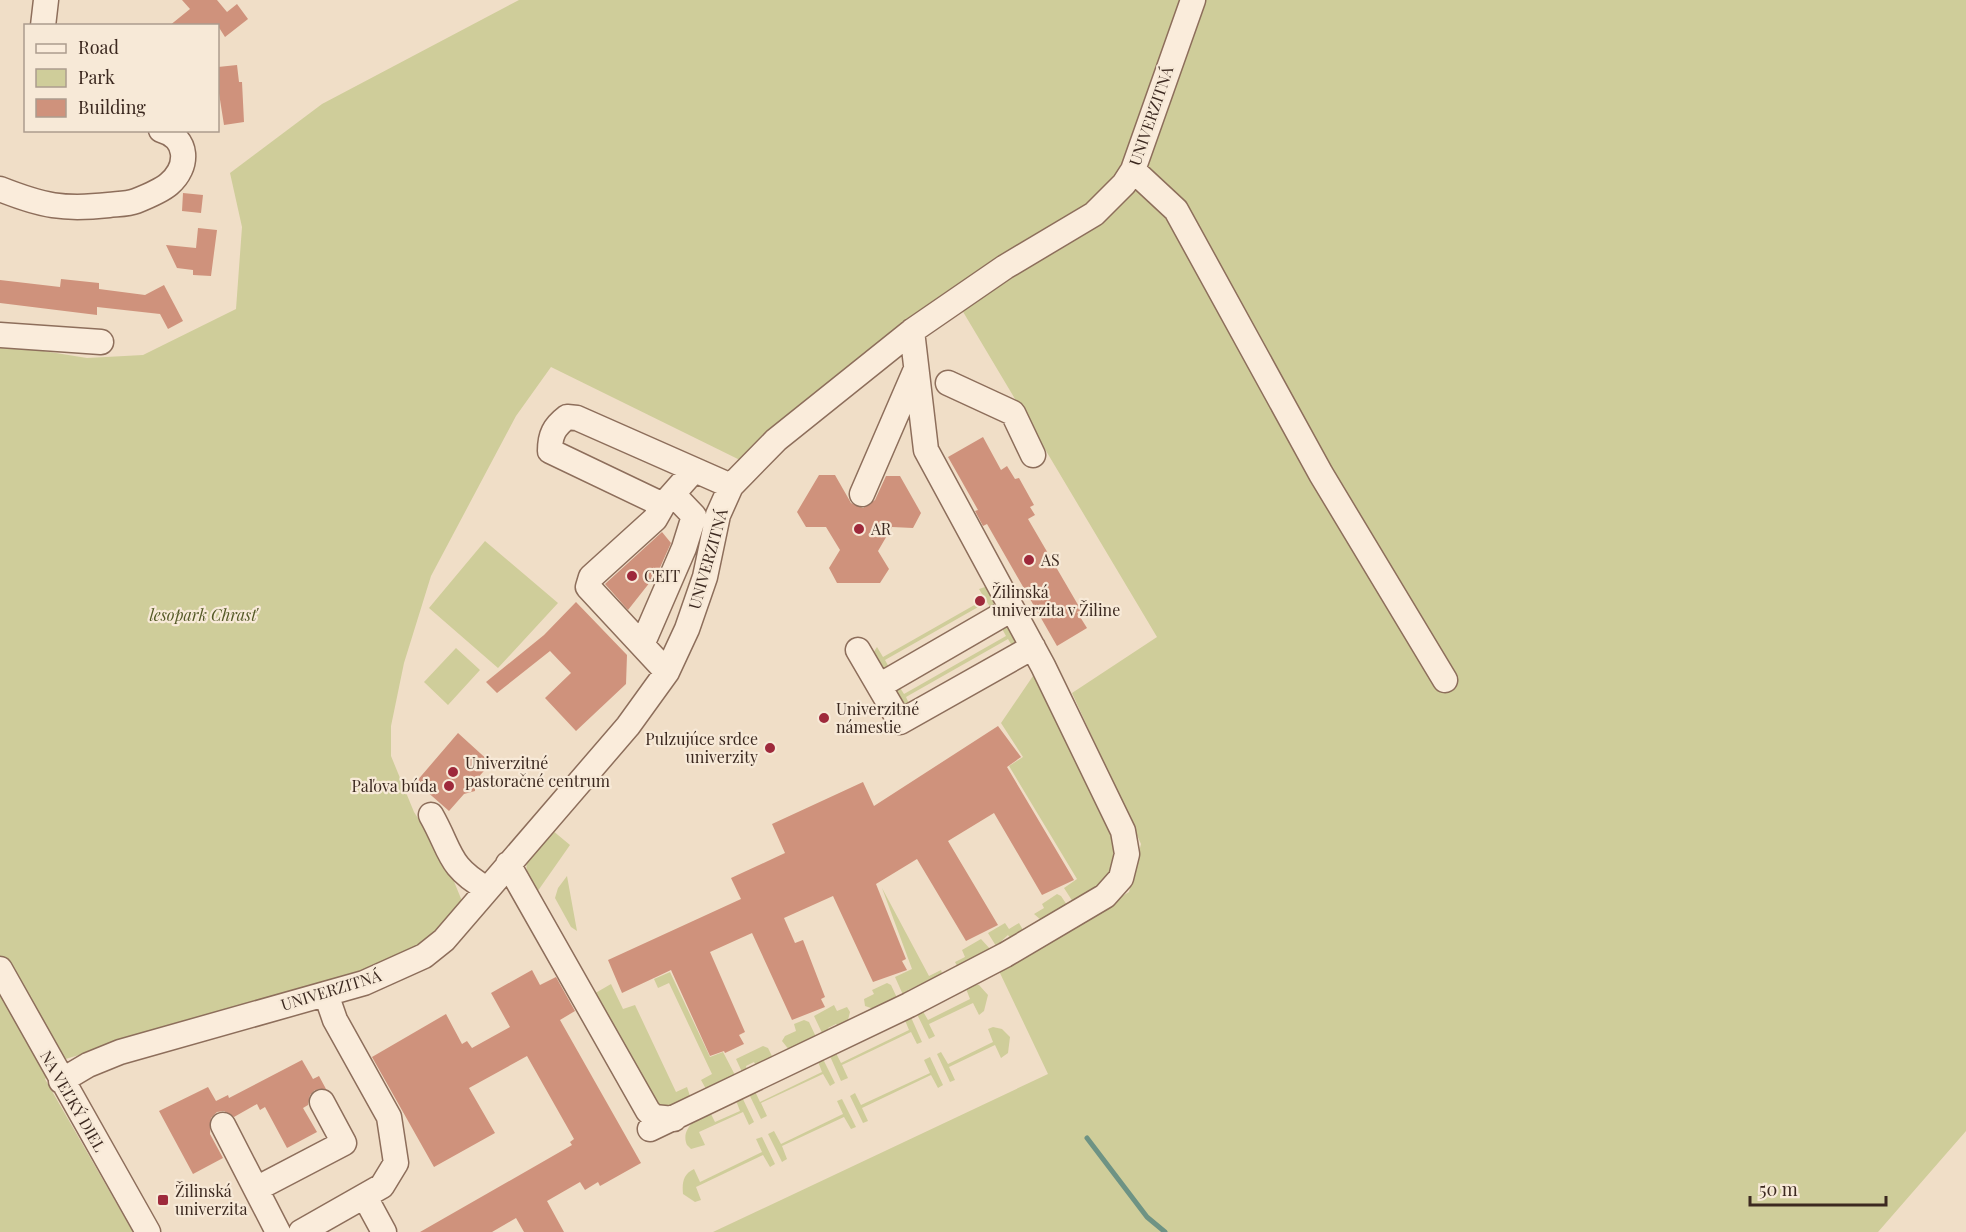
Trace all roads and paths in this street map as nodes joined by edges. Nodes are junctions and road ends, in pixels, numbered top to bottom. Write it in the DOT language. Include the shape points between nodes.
graph roads {
  1 [pos="46,0"];
  2 [pos="1193,0"];
  3 [pos="43,24"];
  4 [pos="165,132"];
  5 [pos="1133,170"];
  6 [pos="0,189"];
  7 [pos="912,330"];
  8 [pos="0,335"];
  9 [pos="101,342"];
  10 [pos="917,367"];
  11 [pos="948,383"];
  12 [pos="1033,456"];
  13 [pos="694,470"];
  14 [pos="731,486"];
  15 [pos="862,494"];
  16 [pos="668,500"];
  17 [pos="1012,609"];
  18 [pos="642,645"];
  19 [pos="1032,647"];
  20 [pos="858,650"];
  21 [pos="667,672"];
  22 [pos="1445,680"];
  23 [pos="879,686"];
  24 [pos="431,815"];
  25 [pos="508,864"];
  26 [pos="488,889"];
  27 [pos="0,969"];
  28 [pos="326,994"];
  29 [pos="61,1081"];
  30 [pos="322,1102"];
  31 [pos="674,1119"];
  32 [pos="223,1125"];
  33 [pos="650,1129"];
  34 [pos="256,1189"];
  35 [pos="365,1197"];
  36 [pos="148,1232"];
  37 [pos="278,1232"];
  38 [pos="301,1232"];
  39 [pos="384,1232"];
  1 -- 3 [label="street"];
  2 -- 5 [label="street, UNIVERZITNÁ"];
  4 -- 6 [label="street" via="176,137 183,147 184,165 169,184 135,202 71,209 30,201"];
  5 -- 7 [label="street, UNIVERZITNÁ" via="1094,214 1005,267"];
  5 -- 22 [label="street" via="1176,210 1321,474"];
  7 -- 10 [label="street"];
  7 -- 14 [label="street, UNIVERZITNÁ" via="776,440"];
  8 -- 9 [label="street"];
  10 -- 15 [label="street"];
  10 -- 17 [label="street" via="926,450"];
  11 -- 12 [label="street" via="1013,413"];
  13 -- 14 [label="street"];
  13 -- 16 [label="street"];
  13 -- 16 [label="street" via="577,418 567,417 557,425 550,437 550,451"];
  14 -- 21 [label="street, UNIVERZITNÁ" via="718,515 691,619"];
  16 -- 18 [label="street" via="694,516"];
  16 -- 18 [label="street" via="655,519 591,577 588,587"];
  17 -- 19 [label="street"];
  17 -- 23 [label="street"];
  18 -- 21 [label="street"];
  19 -- 23 [label="street" via="900,722"];
  19 -- 31 [label="street" via="1123,831 1127,854 1121,878 1105,896 984,966"];
  20 -- 23 [label="street"];
  21 -- 25 [label="street, UNIVERZITNÁ" via="628,726"];
  24 -- 26 [label="street" via="452,861"];
  25 -- 26 [label="street, UNIVERZITNÁ"];
  25 -- 31 [label="street" via="648,1111 654,1117"];
  26 -- 28 [label="street, UNIVERZITNÁ" via="444,940 424,956 364,983"];
  27 -- 29 [label="street, NA VEĽKÝ DIEL"];
  28 -- 29 [label="street, UNIVERZITNÁ" via="120,1052"];
  28 -- 35 [label="street" via="335,1020 389,1117 396,1163 382,1186"];
  29 -- 36 [label="street, NA VEĽKÝ DIEL"];
  30 -- 34 [label="street" via="344,1143"];
  31 -- 33 [label="street"];
  32 -- 34 [label="street"];
  34 -- 37 [label="street"];
  35 -- 38 [label="street"];
  35 -- 39 [label="street"];
}
